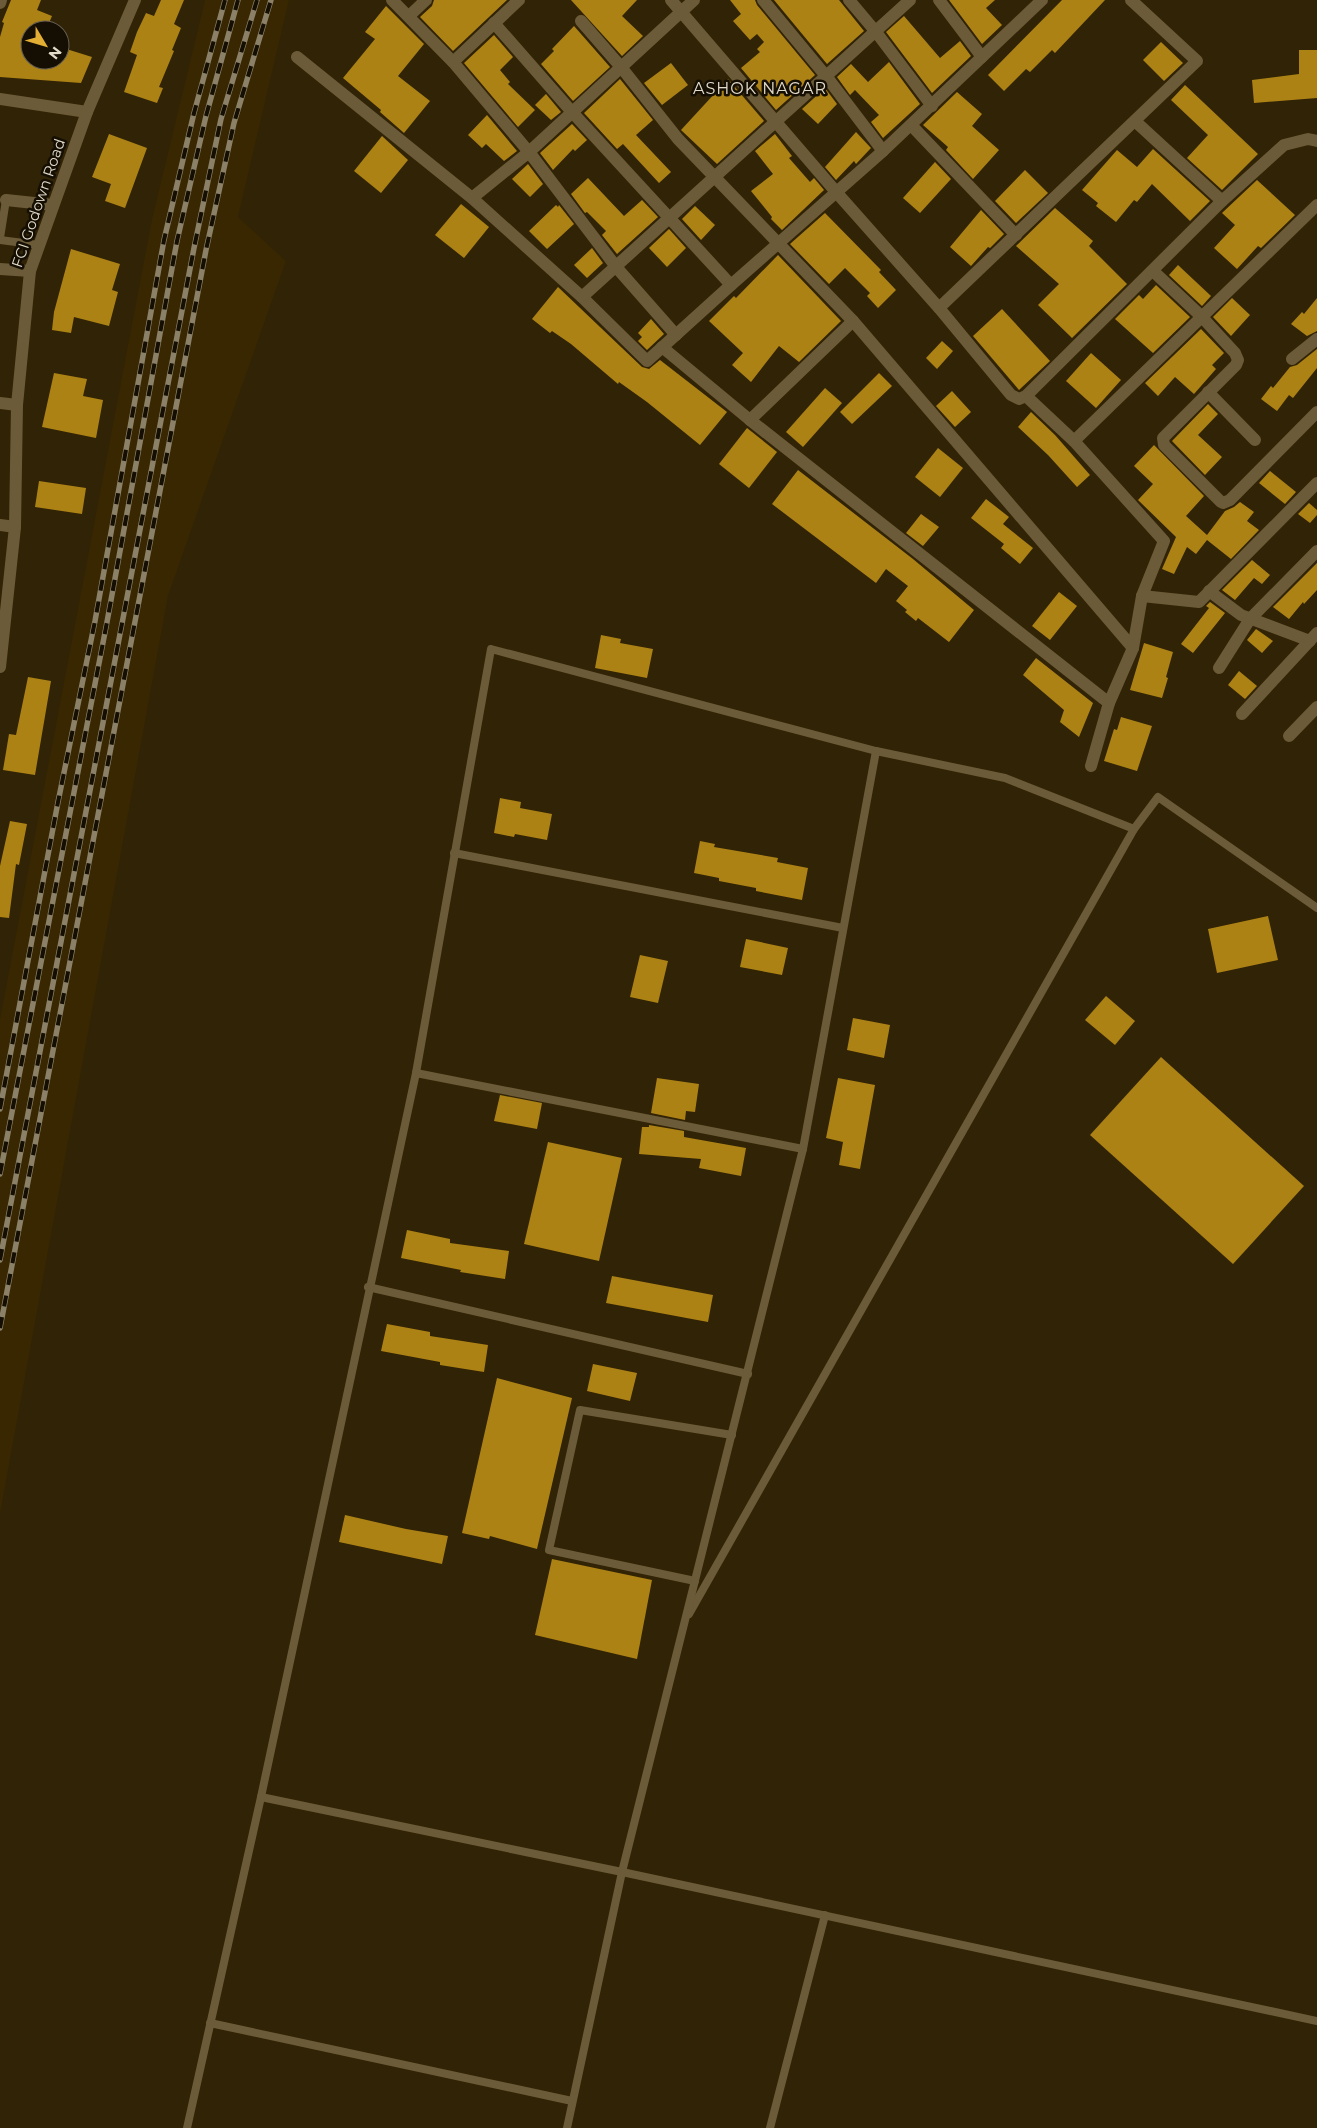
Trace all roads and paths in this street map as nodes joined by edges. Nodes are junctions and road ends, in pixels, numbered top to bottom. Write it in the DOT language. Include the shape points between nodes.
graph roads {
  1 [pos="135,0"];
  2 [pos="392,0"];
  3 [pos="426,0"];
  4 [pos="519,0"];
  5 [pos="671,0"];
  6 [pos="694,0"];
  7 [pos="763,0"];
  8 [pos="849,0"];
  9 [pos="910,0"];
  10 [pos="939,0"];
  11 [pos="1138,2"];
  12 [pos="1034,3"];
  13 [pos="682,11"];
  14 [pos="409,16"];
  15 [pos="581,21"];
  16 [pos="494,23"];
  17 [pos="876,32"];
  18 [pos="297,57"];
  19 [pos="982,57"];
  20 [pos="453,62"];
  21 [pos="621,67"];
  22 [pos="826,76"];
  23 [pos="0,99"];
  24 [pos="932,106"];
  25 [pos="87,112"];
  26 [pos="572,112"];
  27 [pos="776,122"];
  28 [pos="1136,122"];
  29 [pos="911,125"];
  30 [pos="1317,140"];
  31 [pos="883,151"];
  32 [pos="529,152"];
  33 [pos="715,178"];
  34 [pos="837,193"];
  35 [pos="472,198"];
  36 [pos="6,200"];
  37 [pos="1222,202"];
  38 [pos="53,205"];
  39 [pos="1317,205"];
  40 [pos="670,219"];
  41 [pos="1016,235"];
  42 [pos="0,239"];
  43 [pos="778,244"];
  44 [pos="39,245"];
  45 [pos="617,268"];
  46 [pos="0,269"];
  47 [pos="1153,271"];
  48 [pos="30,272"];
  49 [pos="730,285"];
  50 [pos="582,297"];
  51 [pos="939,308"];
  52 [pos="1201,316"];
  53 [pos="853,321"];
  54 [pos="676,335"];
  55 [pos="1317,339"];
  56 [pos="662,347"];
  57 [pos="1292,359"];
  58 [pos="1208,392"];
  59 [pos="1026,396"];
  60 [pos="0,403"];
  61 [pos="17,405"];
  62 [pos="1317,412"];
  63 [pos="750,420"];
  64 [pos="1255,440"];
  65 [pos="1074,441"];
  66 [pos="1317,483"];
  67 [pos="0,525"];
  68 [pos="15,527"];
  69 [pos="1317,551"];
  70 [pos="1208,590"];
  71 [pos="1142,596"];
  72 [pos="1250,619"];
  73 [pos="1313,637"];
  74 [pos="2,641"];
  75 [pos="1133,648"];
  76 [pos="0,667"];
  77 [pos="1219,668"];
  78 [pos="1109,704"];
  79 [pos="1317,707"];
  80 [pos="1242,714"];
  81 [pos="1289,736"];
  82 [pos="876,751"];
  83 [pos="1090,766"];
  84 [pos="1134,829"];
  85 [pos="454,853"];
  86 [pos="1317,908"];
  87 [pos="844,928"];
  88 [pos="416,1073"];
  89 [pos="803,1149"];
  90 [pos="368,1287"];
  91 [pos="748,1374"];
  92 [pos="732,1435"];
  93 [pos="695,1581"];
  94 [pos="685,1623"];
  95 [pos="261,1797"];
  96 [pos="622,1872"];
  97 [pos="825,1915"];
  98 [pos="1317,2021"];
  99 [pos="210,2023"];
  100 [pos="572,2101"];
  101 [pos="187,2128"];
  102 [pos="567,2128"];
  103 [pos="770,2128"];
  1 -- 25 [label="street, FCI Godown Road"];
  2 -- 14 [label="street"];
  3 -- 14 [label="street"];
  4 -- 16 [label="street"];
  5 -- 13 [label="street"];
  6 -- 13 [label="street"];
  7 -- 22 [label="street"];
  8 -- 17 [label="street"];
  9 -- 17 [label="street"];
  10 -- 19 [label="street"];
  11 -- 28 [label="street" via="1197,61"];
  12 -- 19 [label="street"];
  13 -- 21 [label="street"];
  13 -- 27 [label="street"];
  14 -- 20 [label="street"];
  15 -- 21 [label="street"];
  16 -- 20 [label="street"];
  16 -- 26 [label="street"];
  17 -- 22 [label="street"];
  17 -- 24 [label="street"];
  18 -- 35 [label="street"];
  19 -- 24 [label="street"];
  20 -- 32 [label="street"];
  21 -- 26 [label="street"];
  21 -- 33 [label="street" via="678,139"];
  22 -- 27 [label="street"];
  22 -- 31 [label="street"];
  23 -- 25 [label="street"];
  24 -- 29 [label="street"];
  25 -- 38 [label="street, FCI Godown Road"];
  26 -- 32 [label="street"];
  26 -- 40 [label="street"];
  27 -- 33 [label="street"];
  27 -- 34 [label="street"];
  28 -- 37 [label="street"];
  28 -- 41 [label="street"];
  29 -- 31 [label="street"];
  29 -- 41 [label="street"];
  30 -- 37 [label="street" via="1284,145"];
  31 -- 34 [label="street"];
  32 -- 35 [label="street"];
  32 -- 45 [label="street"];
  33 -- 40 [label="street"];
  33 -- 43 [label="street"];
  34 -- 43 [label="street"];
  34 -- 51 [label="street"];
  35 -- 50 [label="street"];
  36 -- 38 [label="street"];
  36 -- 42 [label="lane"];
  37 -- 47 [label="street"];
  38 -- 44 [label="street, FCI Godown Road"];
  39 -- 52 [label="street"];
  40 -- 45 [label="street"];
  40 -- 49 [label="street"];
  41 -- 51 [label="street"];
  42 -- 44 [label="lane"];
  43 -- 49 [label="street"];
  43 -- 53 [label="street"];
  44 -- 48 [label="street, FCI Godown Road"];
  45 -- 50 [label="street"];
  45 -- 54 [label="street"];
  46 -- 48 [label="street"];
  47 -- 52 [label="street"];
  47 -- 59 [label="street"];
  48 -- 61 [label="street, FCI Godown Road"];
  49 -- 54 [label="street"];
  50 -- 56 [label="street" via="647,361"];
  51 -- 59 [label="street" via="1011,395 1019,399"];
  52 -- 58 [label="street" via="1238,360 1236,366"];
  52 -- 65 [label="street"];
  53 -- 63 [label="street"];
  53 -- 75 [label="street"];
  54 -- 56 [label="street"];
  55 -- 57 [label="street"];
  56 -- 63 [label="street"];
  58 -- 62 [label="street" via="1165,435 1163,442 1224,503"];
  58 -- 64 [label="street"];
  59 -- 65 [label="street"];
  60 -- 61 [label="street"];
  61 -- 68 [label="street, FCI Godown Road"];
  63 -- 78 [label="street"];
  65 -- 71 [label="street" via="1164,541"];
  66 -- 70 [label="street"];
  67 -- 68 [label="street"];
  68 -- 74 [label="street, FCI Godown Road"];
  69 -- 72 [label="street"];
  70 -- 71 [label="street" via="1199,602"];
  70 -- 72 [label="street"];
  71 -- 75 [label="street"];
  72 -- 73 [label="street"];
  72 -- 77 [label="street"];
  73 -- 80 [label="street"];
  74 -- 76 [label="street, FCI Godown Road"];
  75 -- 78 [label="street"];
  78 -- 83 [label="street"];
  79 -- 81 [label="street"];
  82 -- 84 [label="lane" via="1005,778"];
  82 -- 85 [label="lane" via="491,649"];
  82 -- 87 [label="lane"];
  84 -- 86 [label="lane" via="1158,797"];
  84 -- 94 [label="lane"];
  85 -- 87 [label="lane"];
  85 -- 88 [label="lane"];
  87 -- 89 [label="lane"];
  88 -- 89 [label="lane"];
  88 -- 90 [label="lane"];
  89 -- 91 [label="lane"];
  90 -- 91 [label="lane"];
  90 -- 95 [label="lane"];
  91 -- 92 [label="lane"];
  92 -- 93 [label="lane"];
  92 -- 93 [label="lane" via="580,1410 549,1550"];
  93 -- 94 [label="lane"];
  94 -- 96 [label="lane"];
  95 -- 96 [label="lane"];
  95 -- 99 [label="lane"];
  96 -- 97 [label="lane"];
  96 -- 100 [label="lane"];
  97 -- 98 [label="lane"];
  97 -- 103 [label="lane"];
  99 -- 100 [label="lane"];
  99 -- 101 [label="lane"];
  100 -- 102 [label="lane"];
}
